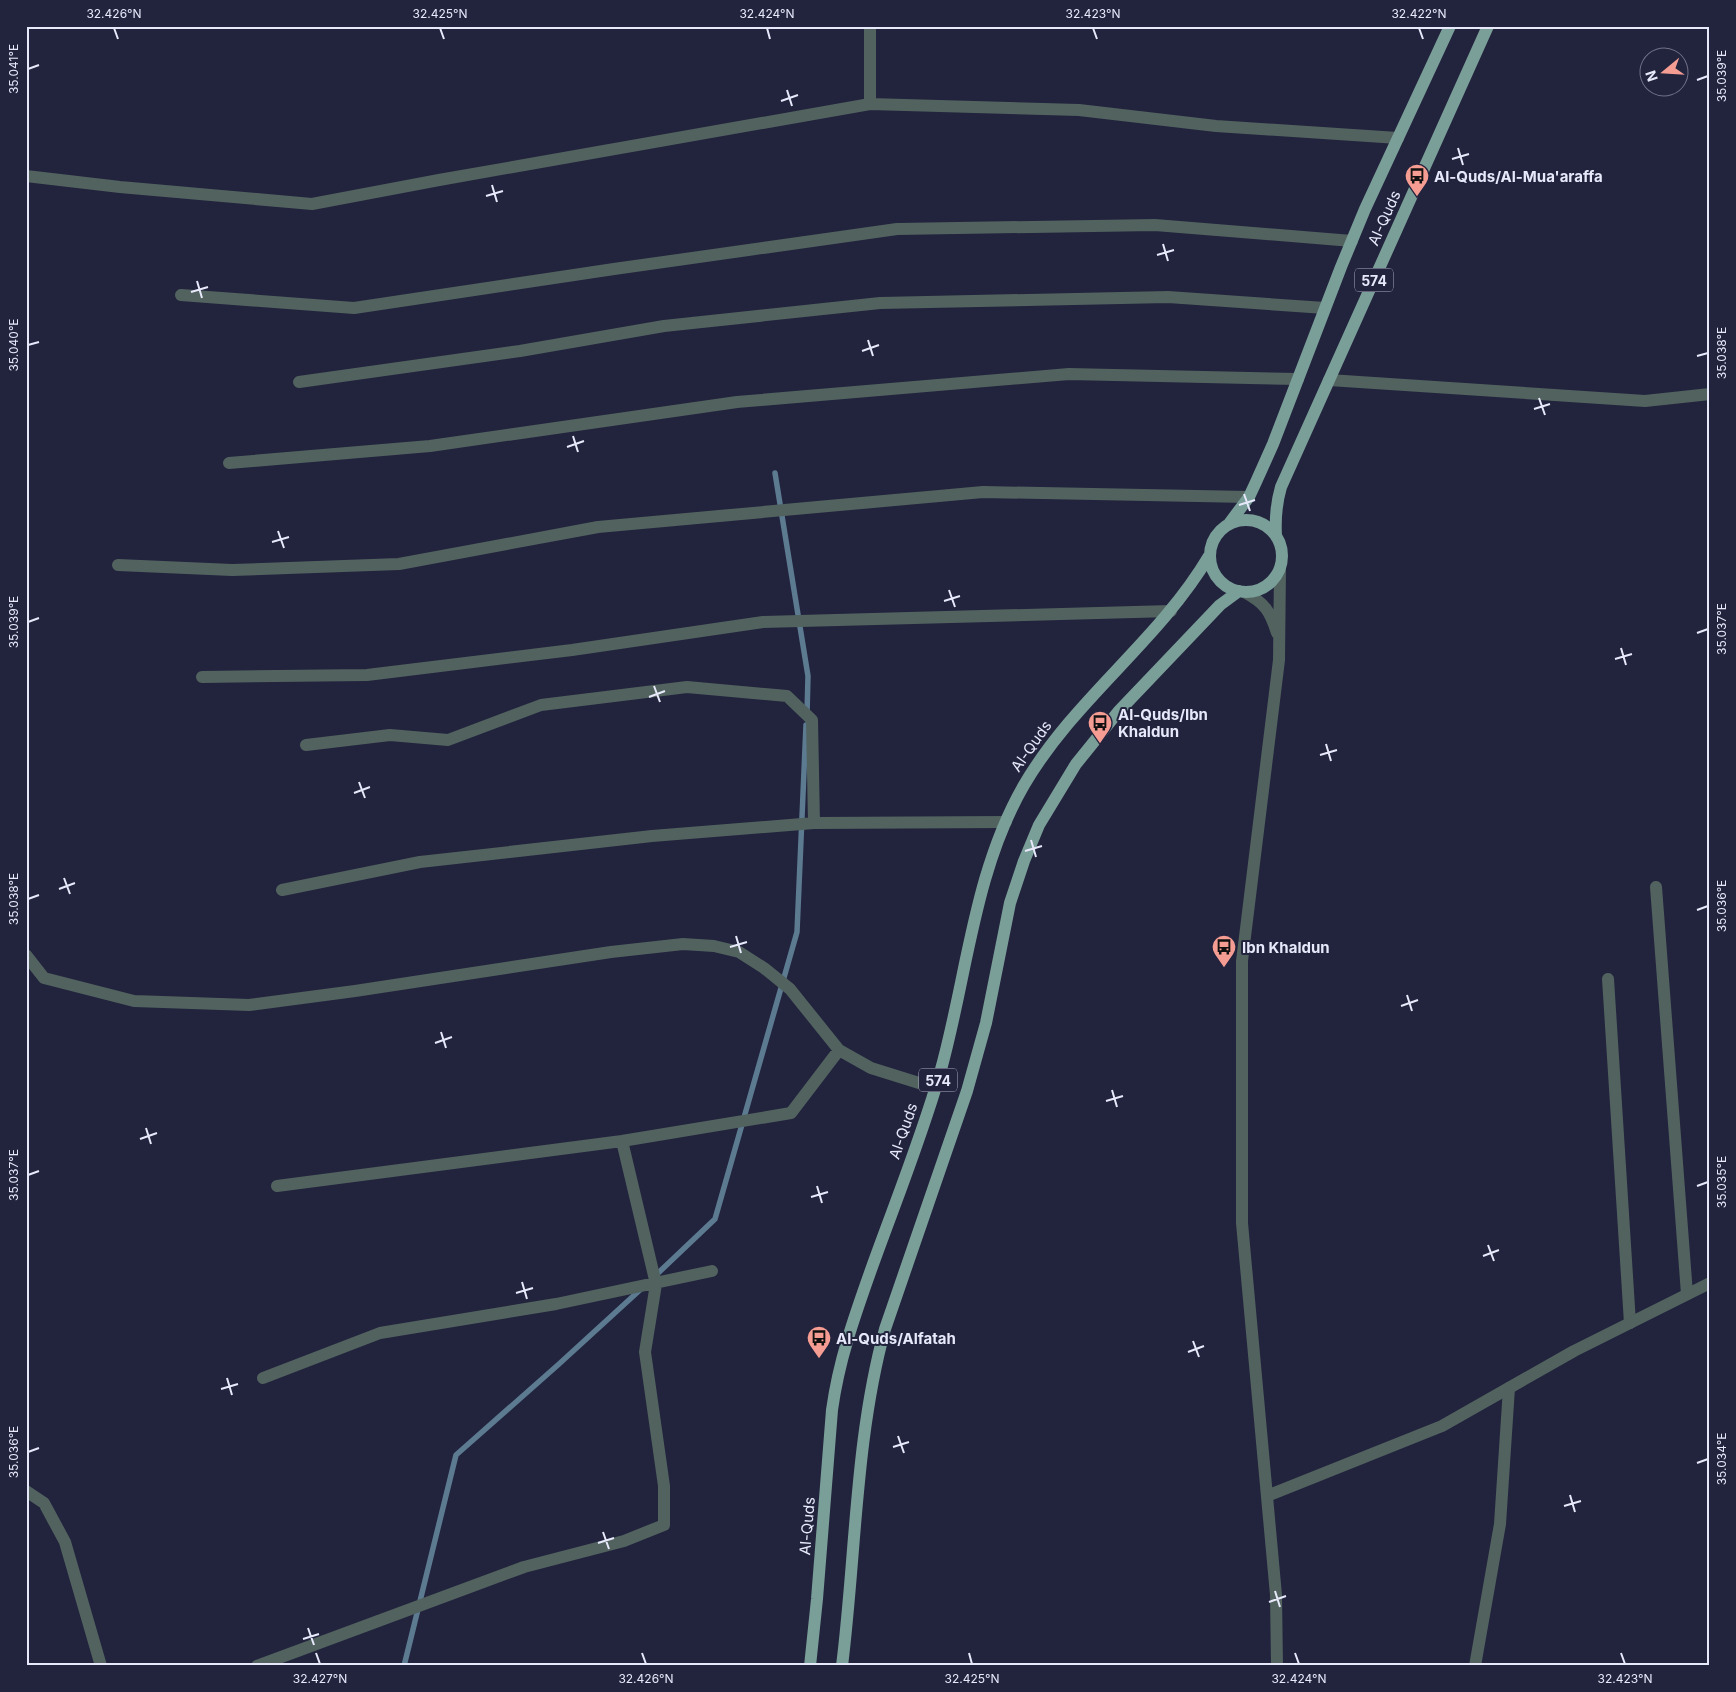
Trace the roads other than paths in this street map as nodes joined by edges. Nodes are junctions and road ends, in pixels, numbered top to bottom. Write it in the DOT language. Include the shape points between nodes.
graph roads {
  1 [pos="870,26"];
  2 [pos="1450,26"];
  3 [pos="1488,26"];
  4 [pos="870,104"];
  5 [pos="1398,138"];
  6 [pos="26,176"];
  7 [pos="1352,241"];
  8 [pos="182,295"];
  9 [pos="1325,308"];
  10 [pos="1298,379"];
  11 [pos="1329,380"];
  12 [pos="299,382"];
  13 [pos="1710,394"];
  14 [pos="229,463"];
  15 [pos="1249,497"];
  16 [pos="1228,525"];
  17 [pos="1276,536"];
  18 [pos="1209,556"];
  19 [pos="118,565"];
  20 [pos="1280,568"];
  21 [pos="1242,592"];
  22 [pos="1171,611"];
  23 [pos="1280,642"];
  24 [pos="202,677"];
  25 [pos="306,745"];
  26 [pos="814,822"];
  27 [pos="1006,822"];
  28 [pos="1656,887"];
  29 [pos="282,890"];
  30 [pos="26,955"];
  31 [pos="1608,979"];
  32 [pos="839,1050"];
  33 [pos="935,1088"];
  34 [pos="622,1141"];
  35 [pos="277,1186"];
  36 [pos="712,1272"];
  37 [pos="1710,1283"];
  38 [pos="656,1284"];
  39 [pos="1687,1294"];
  40 [pos="1630,1323"];
  41 [pos="263,1378"];
  42 [pos="1509,1388"];
  43 [pos="26,1491"];
  44 [pos="1266,1496"];
  45 [pos="100,1666"];
  46 [pos="257,1666"];
  47 [pos="810,1666"];
  48 [pos="842,1666"];
  49 [pos="1276,1666"];
  50 [pos="1475,1666"];
  1 -- 4 [label="street"];
  2 -- 5 [label="main road, Al-Quds / 574"];
  3 -- 11 [label="main road, Al-Quds / 574"];
  4 -- 5 [label="street" via="1079,110 1216,126"];
  4 -- 6 [label="street" via="312,204"];
  5 -- 7 [label="main road, Al-Quds / 574"];
  7 -- 8 [label="street" via="1155,225 897,229 354,308"];
  7 -- 9 [label="main road, Al-Quds / 574"];
  9 -- 10 [label="main road, Al-Quds / 574"];
  9 -- 12 [label="street" via="1168,297 880,304 664,326 520,351"];
  10 -- 14 [label="street" via="1059,375 737,402 430,446"];
  10 -- 15 [label="main road, Al-Quds / 574"];
  11 -- 13 [label="street" via="1646,401"];
  11 -- 17 [label="main road, Al-Quds / 574" via="1281,487 1275,510"];
  15 -- 16 [label="main road, Al-Quds / 574"];
  15 -- 19 [label="street" via="983,492 598,527 400,564 232,570"];
  16 -- 17 [label="main road" via="1245,520 1257,522"];
  16 -- 18 [label="main road, 574" via="1216,536"];
  17 -- 20 [label="main road, 574" via="1281,552"];
  18 -- 21 [label="main road" via="1215,576 1233,590"];
  18 -- 22 [label="main road, Al-Quds / 574"];
  20 -- 21 [label="main road, 574" via="1266,586"];
  20 -- 23 [label="street"];
  21 -- 23 [label="street" via="1258,600 1266,609"];
  21 -- 48 [label="main road, 574" via="1220,605 1118,712 1076,764 1039,825 1024,861 1010,903 974,1068 884,1329 878,1355 866,1420"];
  22 -- 24 [label="street" via="763,622 367,675"];
  22 -- 27 [label="main road, Al-Quds / 574" via="1059,733 1022,788"];
  23 -- 44 [label="street" via="1242,961 1242,1223"];
  25 -- 26 [label="street" via="390,735 448,740 541,705 687,687 787,696 812,720"];
  26 -- 27 [label="street"];
  26 -- 29 [label="street" via="420,862"];
  27 -- 33 [label="main road, Al-Quds / 574" via="985,876"];
  28 -- 39 [label="street"];
  30 -- 32 [label="street" via="44,978 134,1001 249,1005 611,952 683,944 714,946 739,952 790,989"];
  31 -- 40 [label="street"];
  32 -- 33 [label="street" via="871,1068"];
  32 -- 34 [label="street" via="791,1113"];
  33 -- 47 [label="main road, Al-Quds / 574" via="842,1354 832,1410"];
  34 -- 35 [label="street"];
  34 -- 38 [label="street"];
  36 -- 38 [label="street"];
  37 -- 39 [label="street"];
  38 -- 41 [label="street" via="380,1333"];
  38 -- 46 [label="street" via="645,1352 664,1486 664,1525 624,1541 524,1567"];
  39 -- 40 [label="street"];
  40 -- 42 [label="street"];
  42 -- 44 [label="street" via="1442,1426"];
  42 -- 50 [label="street" via="1500,1524"];
  43 -- 45 [label="street" via="44,1503 65,1542"];
  44 -- 49 [label="street" via="1276,1595"];
}
